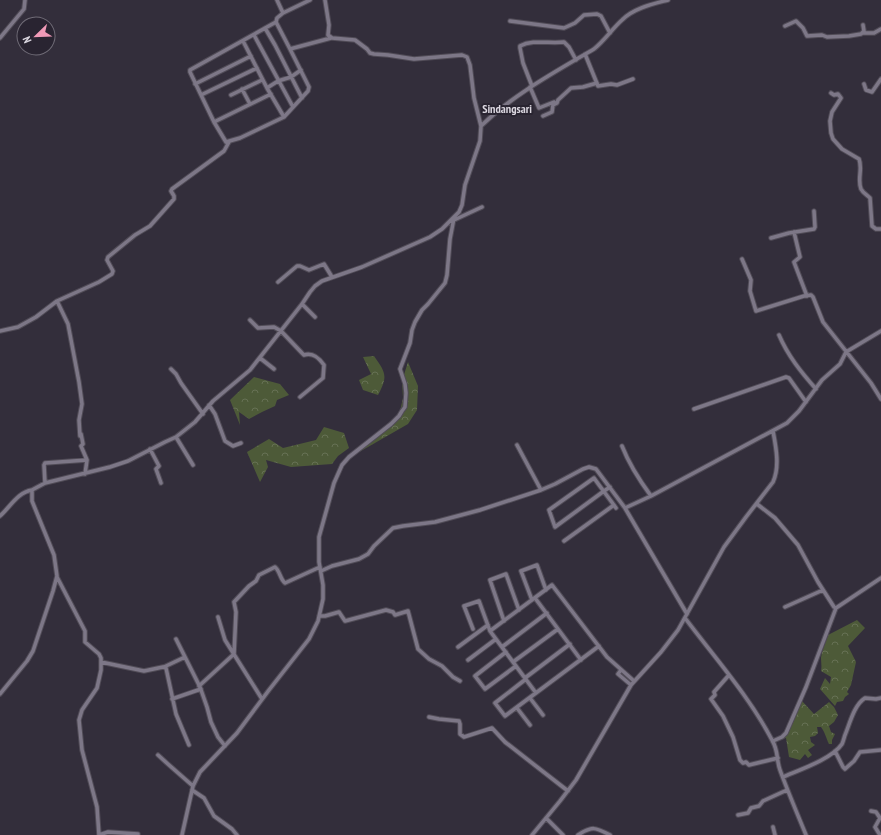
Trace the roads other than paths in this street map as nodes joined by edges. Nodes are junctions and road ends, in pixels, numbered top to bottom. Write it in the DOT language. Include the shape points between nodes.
graph roads {
  1 [pos="25,0"];
  2 [pos="277,0"];
  3 [pos="310,0"];
  4 [pos="325,0"];
  5 [pos="668,0"];
  6 [pos="283,13"];
  7 [pos="510,20"];
  8 [pos="276,22"];
  9 [pos="862,25"];
  10 [pos="785,26"];
  11 [pos="265,28"];
  12 [pos="881,29"];
  13 [pos="610,33"];
  14 [pos="861,34"];
  15 [pos="254,35"];
  16 [pos="0,38"];
  17 [pos="331,38"];
  18 [pos="243,41"];
  19 [pos="290,48"];
  20 [pos="585,54"];
  21 [pos="251,56"];
  22 [pos="576,60"];
  23 [pos="257,68"];
  24 [pos="301,70"];
  25 [pos="291,77"];
  26 [pos="633,79"];
  27 [pos="881,79"];
  28 [pos="262,80"];
  29 [pos="278,81"];
  30 [pos="597,83"];
  31 [pos="195,84"];
  32 [pos="864,84"];
  33 [pos="531,87"];
  34 [pos="267,88"];
  35 [pos="242,89"];
  36 [pos="271,94"];
  37 [pos="831,94"];
  38 [pos="201,95"];
  39 [pos="231,95"];
  40 [pos="302,98"];
  41 [pos="557,101"];
  42 [pos="250,104"];
  43 [pos="293,107"];
  44 [pos="543,116"];
  45 [pos="284,117"];
  46 [pos="214,122"];
  47 [pos="481,126"];
  48 [pos="229,142"];
  49 [pos="482,207"];
  50 [pos="814,210"];
  51 [pos="454,219"];
  52 [pos="881,229"];
  53 [pos="794,232"];
  54 [pos="772,238"];
  55 [pos="742,259"];
  56 [pos="332,277"];
  57 [pos="278,282"];
  58 [pos="807,296"];
  59 [pos="57,302"];
  60 [pos="302,304"];
  61 [pos="315,317"];
  62 [pos="250,320"];
  63 [pos="881,330"];
  64 [pos="0,331"];
  65 [pos="281,331"];
  66 [pos="779,335"];
  67 [pos="846,352"];
  68 [pos="260,358"];
  69 [pos="171,369"];
  70 [pos="274,369"];
  71 [pos="816,389"];
  72 [pos="300,397"];
  73 [pos="881,399"];
  74 [pos="806,402"];
  75 [pos="209,405"];
  76 [pos="694,409"];
  77 [pos="203,414"];
  78 [pos="773,431"];
  79 [pos="176,437"];
  80 [pos="241,443"];
  81 [pos="517,445"];
  82 [pos="622,446"];
  83 [pos="150,449"];
  84 [pos="87,460"];
  85 [pos="193,464"];
  86 [pos="85,474"];
  87 [pos="161,482"];
  88 [pos="46,483"];
  89 [pos="610,487"];
  90 [pos="32,490"];
  91 [pos="541,490"];
  92 [pos="604,491"];
  93 [pos="651,496"];
  94 [pos="757,504"];
  95 [pos="625,508"];
  96 [pos="0,516"];
  97 [pos="564,541"];
  98 [pos="321,569"];
  99 [pos="57,576"];
  100 [pos="881,578"];
  101 [pos="546,590"];
  102 [pos="823,590"];
  103 [pos="534,599"];
  104 [pos="785,607"];
  105 [pos="836,608"];
  106 [pos="519,610"];
  107 [pos="547,613"];
  108 [pos="319,616"];
  109 [pos="686,616"];
  110 [pos="218,617"];
  111 [pos="504,621"];
  112 [pos="488,625"];
  113 [pos="472,629"];
  114 [pos="558,629"];
  115 [pos="490,631"];
  116 [pos="176,639"];
  117 [pos="496,639"];
  118 [pos="570,644"];
  119 [pos="502,646"];
  120 [pos="599,646"];
  121 [pos="458,647"];
  122 [pos="506,652"];
  123 [pos="234,654"];
  124 [pos="185,657"];
  125 [pos="468,660"];
  126 [pos="581,660"];
  127 [pos="101,662"];
  128 [pos="515,664"];
  129 [pos="164,667"];
  130 [pos="621,670"];
  131 [pos="729,675"];
  132 [pos="525,679"];
  133 [pos="460,681"];
  134 [pos="634,682"];
  135 [pos="631,685"];
  136 [pos="200,687"];
  137 [pos="536,693"];
  138 [pos="0,694"];
  139 [pos="530,698"];
  140 [pos="881,698"];
  141 [pos="172,699"];
  142 [pos="262,699"];
  143 [pos="517,708"];
  144 [pos="543,715"];
  145 [pos="430,717"];
  146 [pos="530,725"];
  147 [pos="773,741"];
  148 [pos="188,745"];
  149 [pos="225,746"];
  150 [pos="881,750"];
  151 [pos="835,751"];
  152 [pos="158,755"];
  153 [pos="778,758"];
  154 [pos="783,777"];
  155 [pos="193,788"];
  156 [pos="787,790"];
  157 [pos="568,791"];
  158 [pos="870,811"];
  159 [pos="738,815"];
  160 [pos="546,818"];
  161 [pos="773,827"];
  162 [pos="535,831"];
  163 [pos="138,834"];
  164 [pos="99,835"];
  165 [pos="182,835"];
  166 [pos="237,835"];
  167 [pos="532,835"];
  168 [pos="538,835"];
  169 [pos="563,835"];
  170 [pos="578,835"];
  171 [pos="610,835"];
  172 [pos="775,835"];
  173 [pos="806,835"];
  174 [pos="880,835"];
  1 -- 16 [label="street" via="24,9"];
  2 -- 6 [label="street"];
  3 -- 6 [label="street"];
  4 -- 17 [label="street" via="328,35"];
  5 -- 13 [label="street" via="631,13"];
  6 -- 8 [label="street"];
  7 -- 13 [label="street" via="564,28 584,15 597,14 601,16"];
  8 -- 11 [label="street"];
  8 -- 19 [label="street"];
  9 -- 14 [label="street" via="864,31"];
  10 -- 14 [label="street" via="796,21 807,36"];
  11 -- 15 [label="street"];
  11 -- 25 [label="street"];
  12 -- 14 [label="street" via="874,33"];
  13 -- 20 [label="street"];
  15 -- 18 [label="street"];
  15 -- 29 [label="street"];
  17 -- 19 [label="street"];
  17 -- 47 [label="street" via="355,40 374,54 414,59 462,55 467,57"];
  18 -- 21 [label="street"];
  18 -- 31 [label="street" via="192,68 190,72"];
  19 -- 24 [label="street"];
  20 -- 22 [label="street"];
  20 -- 30 [label="street"];
  21 -- 23 [label="street"];
  21 -- 31 [label="street"];
  22 -- 33 [label="street"];
  22 -- 33 [label="street" via="564,42 522,44 520,48 523,63"];
  23 -- 28 [label="street"];
  23 -- 38 [label="street"];
  24 -- 25 [label="street"];
  24 -- 40 [label="street" via="310,89"];
  25 -- 29 [label="street"];
  25 -- 40 [label="street"];
  26 -- 30 [label="street" via="616,85 599,86"];
  27 -- 32 [label="street" via="871,92 866,90"];
  28 -- 34 [label="street"];
  28 -- 35 [label="street"];
  29 -- 34 [label="street"];
  29 -- 43 [label="street"];
  30 -- 41 [label="street" via="571,88"];
  31 -- 38 [label="street"];
  33 -- 41 [label="street" via="539,108"];
  33 -- 47 [label="street" via="495,112"];
  34 -- 36 [label="street"];
  35 -- 39 [label="street"];
  35 -- 42 [label="street"];
  36 -- 42 [label="street"];
  36 -- 45 [label="street"];
  37 -- 52 [label="street" via="838,94 841,98 832,114 832,136 842,149 859,159 860,184 870,198 872,226"];
  38 -- 46 [label="street"];
  40 -- 43 [label="street"];
  41 -- 44 [label="street" via="552,106 552,111"];
  42 -- 46 [label="street"];
  43 -- 45 [label="street"];
  45 -- 48 [label="street"];
  46 -- 48 [label="street" via="224,140"];
  47 -- 51 [label="street" via="480,141 465,185 462,205"];
  48 -- 59 [label="street" via="224,151 172,189 174,199 151,225 108,257 107,262 113,271 112,274"];
  49 -- 51 [label="street"];
  50 -- 53 [label="street" via="814,229"];
  51 -- 56 [label="street" via="430,237 348,273"];
  51 -- 98 [label="street" via="445,283 415,322 400,369 405,384 405,407 399,416 342,465 334,483 319,537"];
  53 -- 54 [label="street"];
  53 -- 58 [label="street" via="800,257 794,262"];
  55 -- 58 [label="street" via="751,280 750,291 757,311"];
  56 -- 57 [label="street" via="324,264 309,270 300,266"];
  56 -- 60 [label="street" via="315,286"];
  58 -- 67 [label="street" via="813,297 822,319"];
  59 -- 64 [label="street" via="18,327"];
  59 -- 84 [label="street" via="68,324 76,359 82,404 80,436 82,434 82,446"];
  60 -- 61 [label="street"];
  60 -- 65 [label="street"];
  62 -- 65 [label="street" via="258,328 274,327"];
  63 -- 67 [label="street"];
  65 -- 68 [label="street"];
  65 -- 72 [label="street" via="304,355 313,354 324,365 323,378"];
  66 -- 71 [label="street" via="785,349"];
  67 -- 71 [label="street" via="840,364"];
  67 -- 73 [label="street"];
  68 -- 70 [label="street"];
  68 -- 75 [label="street" via="250,370"];
  69 -- 77 [label="street"];
  71 -- 74 [label="street"];
  74 -- 76 [label="street" via="786,376"];
  74 -- 78 [label="street" via="787,423"];
  75 -- 77 [label="street"];
  75 -- 80 [label="street" via="226,442 233,446"];
  77 -- 79 [label="street"];
  78 -- 93 [label="street"];
  78 -- 94 [label="street" via="776,476"];
  79 -- 83 [label="street"];
  79 -- 85 [label="street"];
  81 -- 91 [label="street"];
  82 -- 93 [label="street"];
  83 -- 86 [label="street" via="110,468"];
  83 -- 87 [label="street" via="159,466 156,469"];
  84 -- 86 [label="street"];
  84 -- 88 [label="street" via="45,463"];
  86 -- 88 [label="street"];
  88 -- 90 [label="street"];
  89 -- 91 [label="street" via="596,469 589,467"];
  89 -- 92 [label="street"];
  89 -- 95 [label="street"];
  90 -- 96 [label="street" via="19,495"];
  90 -- 99 [label="street" via="32,501 54,555"];
  91 -- 98 [label="street" via="456,517 393,528 368,554 359,559"];
  92 -- 92 [label="street" via="594,478 549,510 556,527"];
  92 -- 97 [label="street" via="615,506"];
  93 -- 95 [label="street"];
  94 -- 102 [label="street" via="775,518 798,545"];
  94 -- 109 [label="street" via="724,548"];
  95 -- 109 [label="street"];
  98 -- 108 [label="street" via="323,598"];
  98 -- 123 [label="street" via="285,583 275,567 258,575 256,581 234,602"];
  99 -- 127 [label="street" via="85,631 85,642 99,654"];
  99 -- 138 [label="street" via="33,651"];
  100 -- 105 [label="street"];
  101 -- 103 [label="street"];
  101 -- 103 [label="street" via="537,565 521,571"];
  101 -- 120 [label="street" via="553,585"];
  102 -- 104 [label="street"];
  102 -- 105 [label="street"];
  103 -- 106 [label="street"];
  103 -- 107 [label="street"];
  105 -- 147 [label="street" via="786,733"];
  106 -- 111 [label="street"];
  106 -- 111 [label="street" via="506,574 490,580"];
  107 -- 114 [label="street"];
  107 -- 119 [label="street"];
  108 -- 133 [label="street" via="339,612 345,621 376,611 386,610 395,615 408,611 418,649"];
  108 -- 142 [label="street" via="309,639"];
  109 -- 131 [label="street"];
  109 -- 134 [label="street" via="667,644"];
  110 -- 123 [label="street" via="225,640"];
  111 -- 115 [label="street"];
  112 -- 113 [label="street" via="479,601 464,606"];
  112 -- 115 [label="street"];
  112 -- 121 [label="street"];
  114 -- 118 [label="street"];
  114 -- 128 [label="street"];
  115 -- 117 [label="street"];
  116 -- 124 [label="street"];
  117 -- 119 [label="street"];
  117 -- 125 [label="street"];
  118 -- 126 [label="street"];
  118 -- 132 [label="street"];
  119 -- 122 [label="street"];
  120 -- 126 [label="street"];
  120 -- 130 [label="street"];
  122 -- 128 [label="street"];
  122 -- 128 [label="street" via="474,676 485,690"];
  123 -- 136 [label="street"];
  123 -- 142 [label="street"];
  124 -- 129 [label="street"];
  124 -- 136 [label="street"];
  126 -- 137 [label="street"];
  127 -- 129 [label="street" via="144,671"];
  127 -- 164 [label="street" via="97,688 82,710 80,720 82,750 97,807"];
  128 -- 132 [label="street"];
  129 -- 141 [label="street" via="167,669"];
  130 -- 134 [label="street"];
  130 -- 135 [label="street" via="618,674"];
  131 -- 147 [label="street"];
  131 -- 153 [label="street" via="711,699 733,737 740,760 750,765"];
  132 -- 137 [label="street"];
  132 -- 143 [label="street" via="494,703 505,716"];
  134 -- 135 [label="street"];
  135 -- 157 [label="street"];
  136 -- 141 [label="street"];
  136 -- 149 [label="street" via="210,720"];
  137 -- 139 [label="street"];
  139 -- 143 [label="street"];
  139 -- 144 [label="street"];
  140 -- 151 [label="street" via="861,700 842,744"];
  141 -- 148 [label="street"];
  142 -- 149 [label="street"];
  143 -- 146 [label="street"];
  145 -- 157 [label="street" via="459,721 462,736 466,737 492,728 505,742"];
  147 -- 153 [label="street"];
  149 -- 155 [label="street" via="205,766"];
  150 -- 151 [label="street" via="860,752 845,769"];
  151 -- 154 [label="street"];
  152 -- 155 [label="street"];
  153 -- 154 [label="street"];
  154 -- 156 [label="street"];
  155 -- 165 [label="street"];
  155 -- 166 [label="street" via="204,798 214,816"];
  156 -- 159 [label="street" via="751,808 748,813"];
  156 -- 173 [label="street"];
  157 -- 160 [label="street"];
  158 -- 174 [label="street" via="876,812 880,818 875,828"];
  160 -- 162 [label="street"];
  160 -- 169 [label="street"];
  161 -- 172 [label="street"];
  162 -- 167 [label="street"];
  162 -- 168 [label="street"];
  163 -- 164 [label="street" via="108,832"];
  170 -- 171 [label="street" via="594,828"];
}
